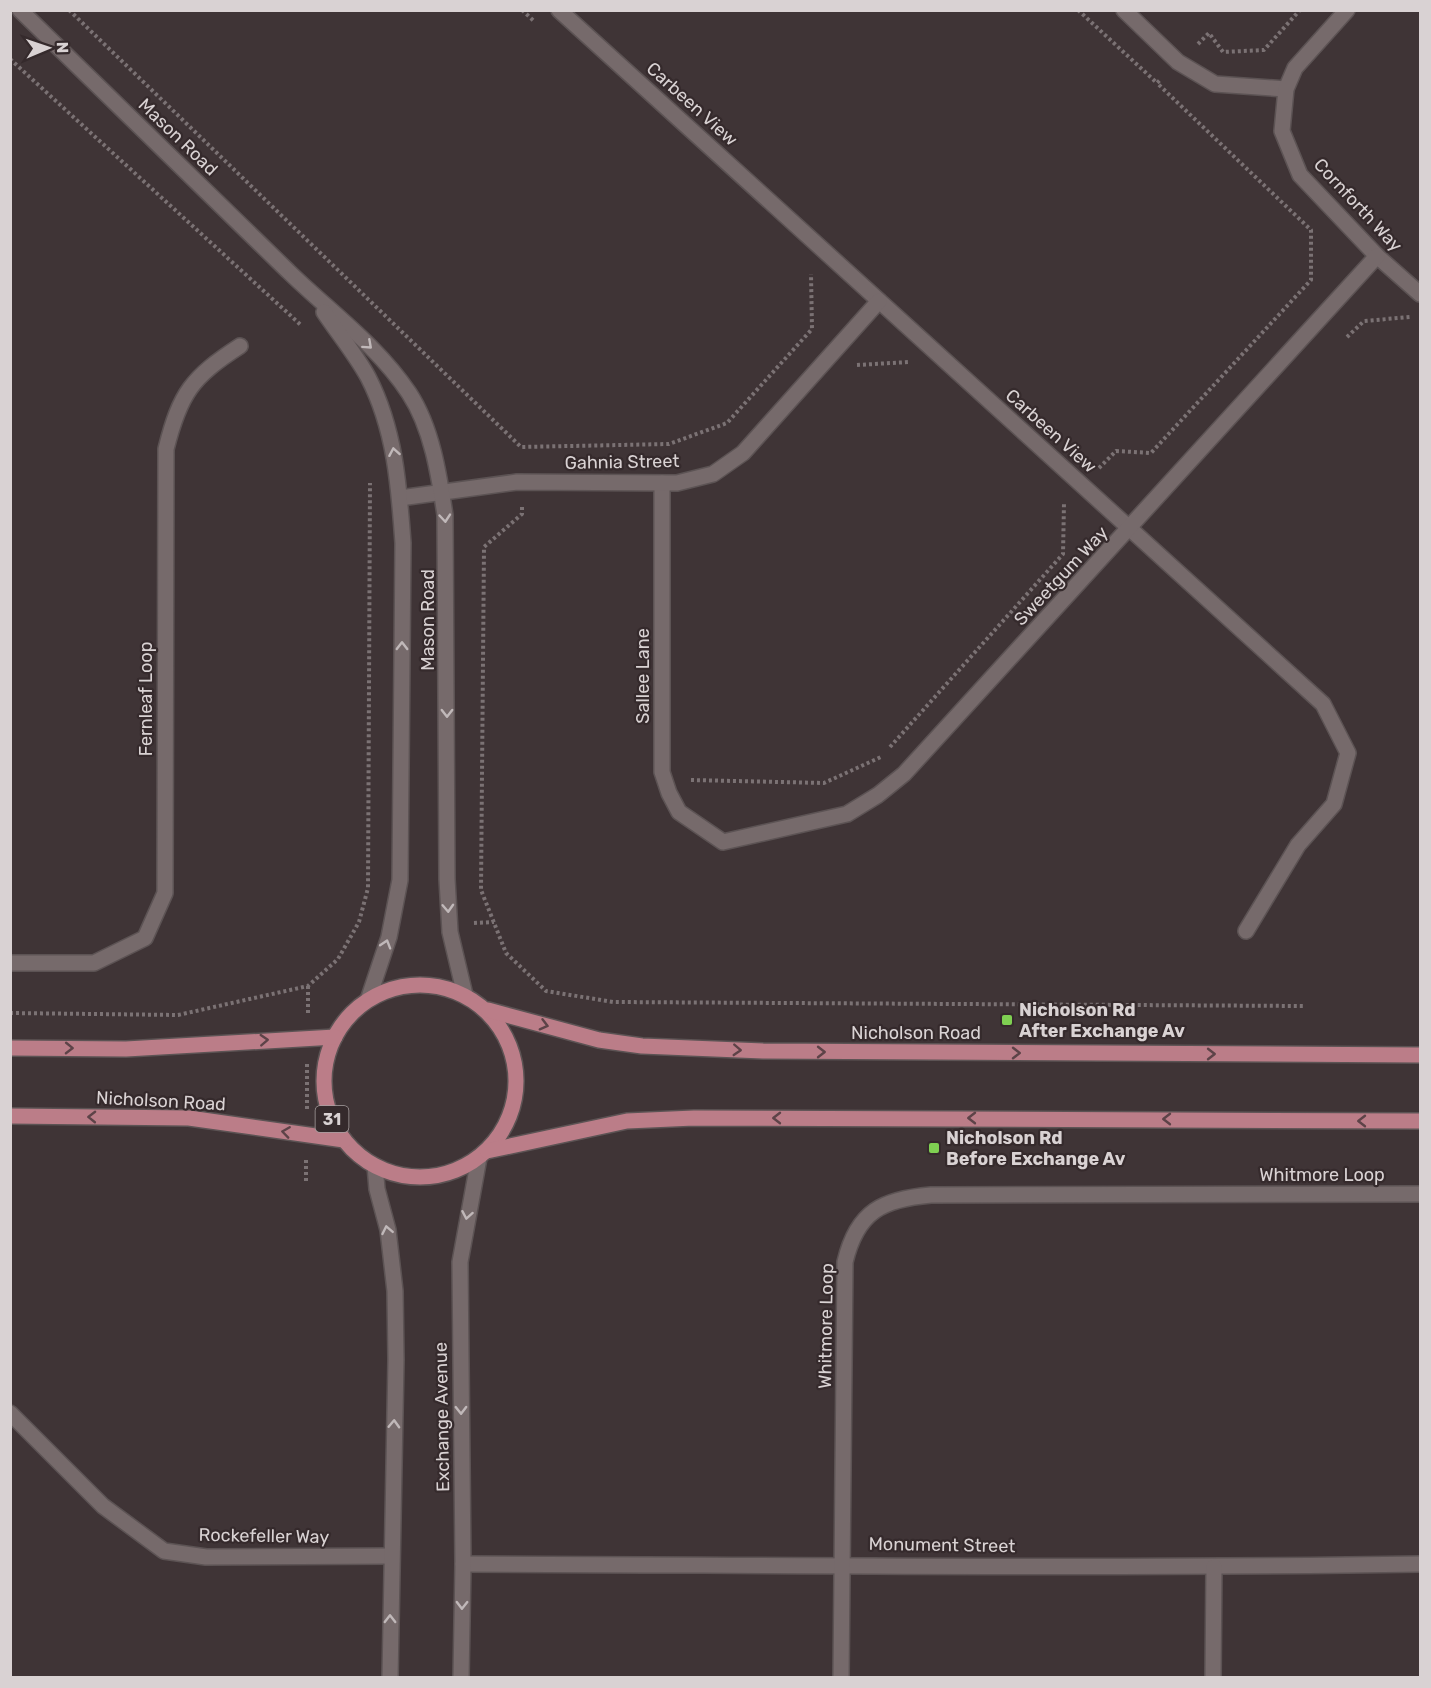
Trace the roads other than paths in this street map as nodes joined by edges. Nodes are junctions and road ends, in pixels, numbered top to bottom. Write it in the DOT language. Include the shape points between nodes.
graph roads {
  1 [pos="20,10"];
  2 [pos="559,10"];
  3 [pos="1124,10"];
  4 [pos="1347,10"];
  5 [pos="1286,89"];
  6 [pos="1377,256"];
  7 [pos="309,291"];
  8 [pos="1420,294"];
  9 [pos="879,301"];
  10 [pos="240,346"];
  11 [pos="662,483"];
  12 [pos="442,493"];
  13 [pos="400,498"];
  14 [pos="1130,530"];
  15 [pos="723,842"];
  16 [pos="1246,931"];
  17 [pos="10,963"];
  18 [pos="465,995"];
  19 [pos="368,1000"];
  20 [pos="488,1010"];
  21 [pos="335,1037"];
  22 [pos="10,1048"];
  23 [pos="1420,1055"];
  24 [pos="10,1116"];
  25 [pos="1420,1121"];
  26 [pos="344,1140"];
  27 [pos="483,1154"];
  28 [pos="375,1166"];
  29 [pos="1420,1194"];
  30 [pos="10,1413"];
  31 [pos="391,1556"];
  32 [pos="463,1564"];
  33 [pos="842,1564"];
  34 [pos="1420,1564"];
  35 [pos="1214,1568"];
  36 [pos="390,1677"];
  37 [pos="460,1677"];
  38 [pos="841,1677"];
  39 [pos="1213,1677"];
  1 -- 7 [label="street, Mason Road"];
  2 -- 9 [label="street, Carbeen View"];
  3 -- 5 [label="street" via="1178,62 1215,84"];
  4 -- 5 [label="street, Cornforth Way" via="1295,68"];
  5 -- 6 [label="street, Cornforth Way" via="1282,131 1300,176"];
  6 -- 8 [label="street, Cornforth Way"];
  6 -- 14 [label="street, Sweetgum Way"];
  7 -- 12 [label="street, Mason Road, one-way" via="383,358 411,395 428,435"];
  13 -- 7 [label="street, Mason Road, one-way" via="393,444 368,376"];
  9 -- 11 [label="street, Gahnia Street" via="743,453 713,474"];
  9 -- 14 [label="street, Carbeen View"];
  10 -- 17 [label="street, Fernleaf Loop" via="213,363 190,385 175,413 166,449 165,893 145,938 94,963"];
  11 -- 12 [label="street, Gahnia Street" via="522,482"];
  11 -- 15 [label="street, Sallee Lane" via="662,772 680,812"];
  12 -- 13 [label="street, Gahnia Street"];
  12 -- 18 [label="street, Mason Road, one-way" via="448,559 449,923"];
  19 -- 13 [label="street, Mason Road, one-way" via="388,937 400,879"];
  14 -- 15 [label="street, Sweetgum Way" via="904,774 878,795 847,814"];
  14 -- 16 [label="street, Carbeen View" via="1323,704 1348,753 1334,804 1298,845"];
  18 -- 19 [label="main road, Nicholson Road / 31" via="441,987 416,985 391,989"];
  18 -- 20 [label="main road, Nicholson Road / 31"];
  19 -- 21 [label="main road, Nicholson Road / 31"];
  20 -- 23 [label="main road, Nicholson Road / 31, one-way" via="599,1040 642,1046 774,1051"];
  20 -- 27 [label="main road, Nicholson Road / 31" via="509,1043 516,1071 514,1101 504,1128"];
  22 -- 21 [label="main road, one-way" via="126,1049"];
  21 -- 26 [label="main road, Nicholson Road / 31" via="326,1063 325,1090 331,1116"];
  26 -- 24 [label="main road, Nicholson Road / 31, one-way" via="189,1118"];
  25 -- 27 [label="main road, Nicholson Road / 31, one-way" via="694,1118 627,1121"];
  26 -- 28 [label="main road, Nicholson Road / 31"];
  27 -- 28 [label="main road, Nicholson Road / 31" via="460,1169 428,1177 395,1174"];
  27 -- 32 [label="street, Exchange Avenue, one-way" via="460,1262"];
  31 -- 28 [label="street, one-way" via="394,1291 388,1230"];
  29 -- 33 [label="street, Whitmore Loop" via="931,1195 880,1205 855,1233 845,1262"];
  30 -- 31 [label="street, Rockefeller Way" via="103,1506 164,1551 206,1557"];
  36 -- 31 [label="street, one-way"];
  32 -- 33 [label="street, Monument Street"];
  32 -- 37 [label="street, Exchange Avenue, one-way"];
  33 -- 35 [label="street, Monument Street"];
  33 -- 38 [label="street, Whitmore Loop"];
  34 -- 35 [label="street, Monument Street"];
  35 -- 39 [label="street"];
}
